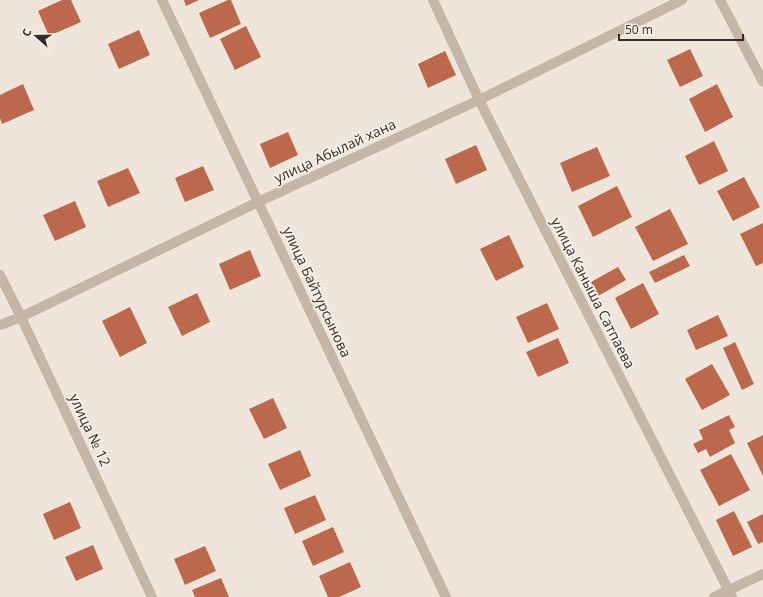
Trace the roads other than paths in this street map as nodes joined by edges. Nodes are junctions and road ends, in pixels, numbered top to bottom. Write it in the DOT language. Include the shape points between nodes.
graph roads {
  1 [pos="162,0"];
  2 [pos="433,0"];
  3 [pos="682,0"];
  4 [pos="720,0"];
  5 [pos="763,82"];
  6 [pos="479,100"];
  7 [pos="258,202"];
  8 [pos="0,275"];
  9 [pos="21,316"];
  10 [pos="0,325"];
  11 [pos="763,574"];
  12 [pos="731,594"];
  13 [pos="152,597"];
  14 [pos="446,597"];
  15 [pos="714,597"];
  1 -- 7 [label="street, улица Байтурсынова"];
  2 -- 6 [label="street, улица Каныша Сатпаева"];
  3 -- 6 [label="street, улица Абылай хана"];
  4 -- 5 [label="street"];
  6 -- 7 [label="street, улица Абылай хана"];
  6 -- 12 [label="street, улица Каныша Сатпаева"];
  7 -- 9 [label="street, улица Абылай хана"];
  7 -- 14 [label="street, улица Байтурсынова"];
  8 -- 9 [label="street, улица № 12"];
  9 -- 10 [label="street, улица Абылай хана"];
  9 -- 13 [label="street, улица № 12"];
  11 -- 12 [label="street"];
  12 -- 15 [label="street"];
}
